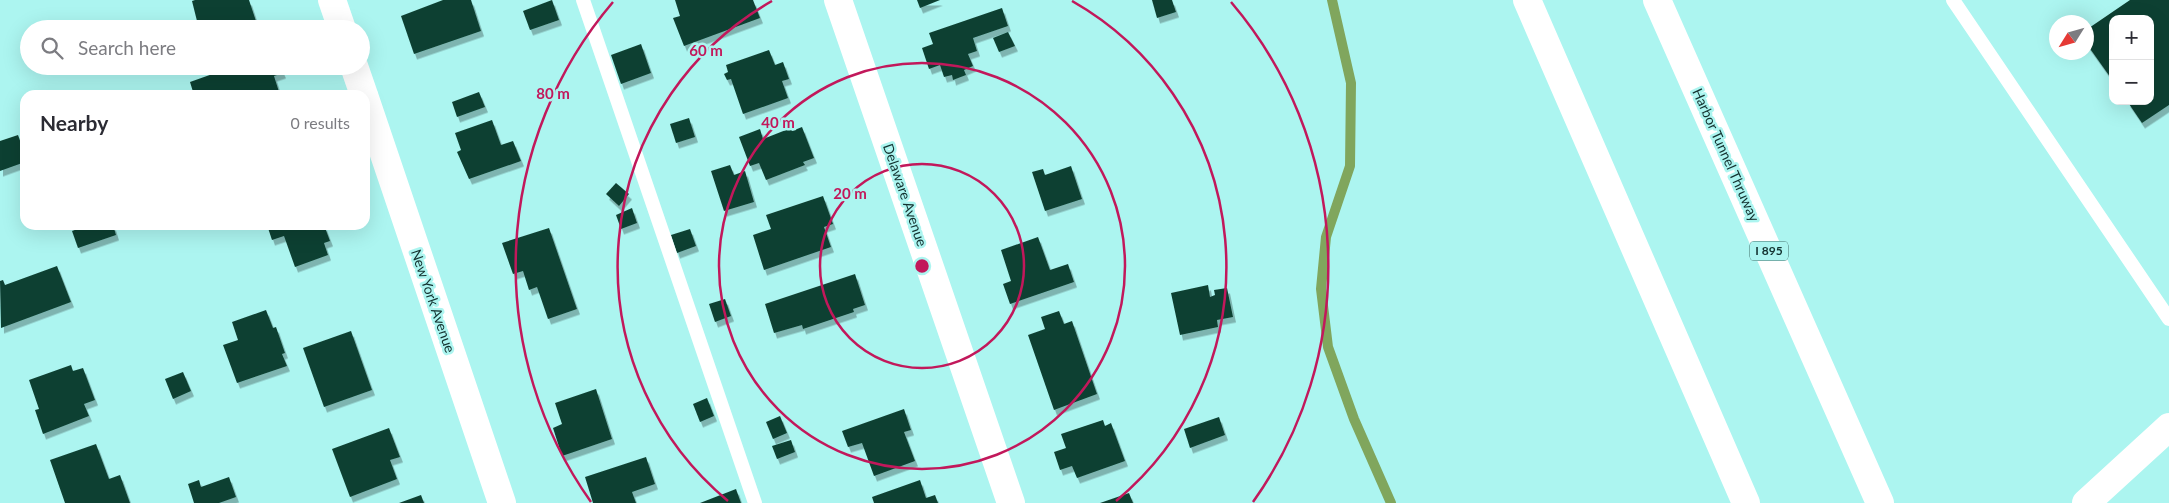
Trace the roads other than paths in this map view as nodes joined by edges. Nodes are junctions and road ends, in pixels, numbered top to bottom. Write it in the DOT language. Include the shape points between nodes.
graph roads {
  1 [pos="332,0"];
  2 [pos="583,0"];
  3 [pos="838,0"];
  4 [pos="1527,0"];
  5 [pos="1657,0"];
  6 [pos="1952,0"];
  7 [pos="339,20"];
  8 [pos="357,75"];
  9 [pos="362,90"];
  10 [pos="370,115"];
  11 [pos="2169,319"];
  12 [pos="2169,427"];
  13 [pos="502,503"];
  14 [pos="756,503"];
  15 [pos="1012,503"];
  16 [pos="1746,503"];
  17 [pos="1880,503"];
  18 [pos="2086,503"];
  1 -- 7 [label="main road"];
  2 -- 14 [label="lane"];
  3 -- 15 [label="main road, Delaware Avenue"];
  4 -- 16 [label="main road"];
  5 -- 17 [label="main road, Harbor Tunnel Thruway / I 895"];
  6 -- 11 [label="lane"];
  8 -- 9 [label="main road, New York Avenue"];
  10 -- 13 [label="main road, New York Avenue"];
  12 -- 18 [label="main road"];
}
